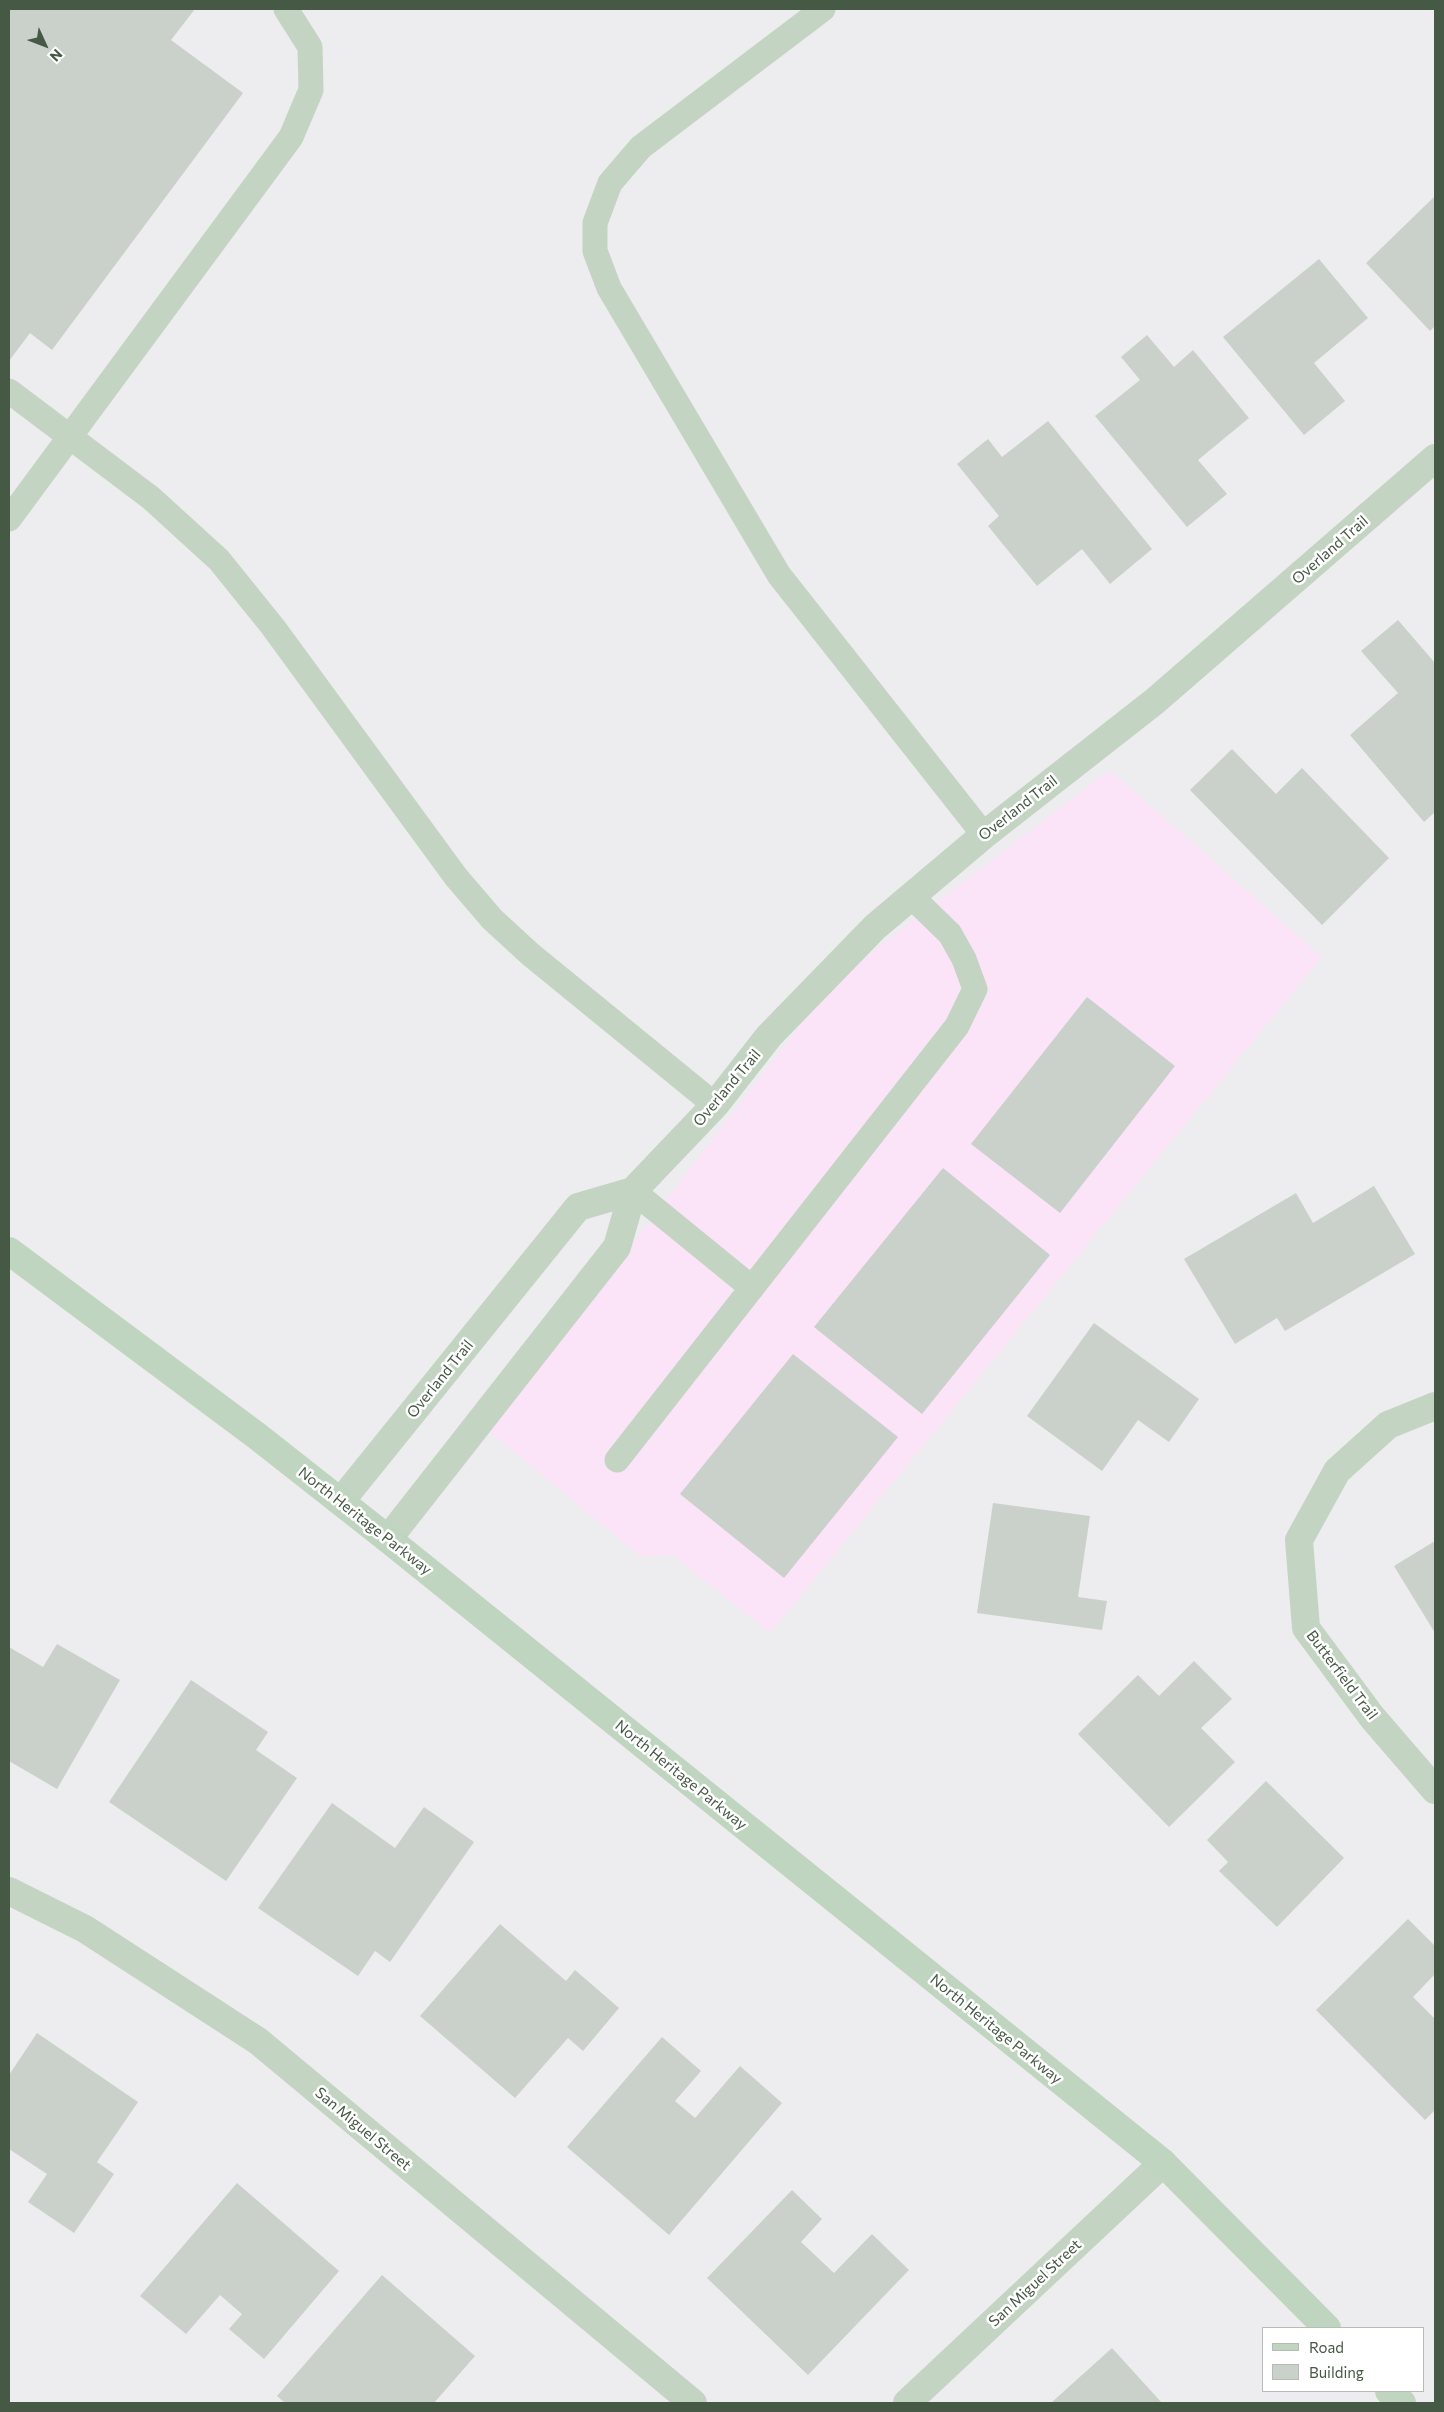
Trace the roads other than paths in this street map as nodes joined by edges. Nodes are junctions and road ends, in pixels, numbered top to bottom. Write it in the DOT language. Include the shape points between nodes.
graph roads {
  1 [pos="286,9"];
  2 [pos="823,9"];
  3 [pos="9,391"];
  4 [pos="70,437"];
  5 [pos="1435,458"];
  6 [pos="9,519"];
  7 [pos="984,835"];
  8 [pos="911,896"];
  9 [pos="715,1105"];
  10 [pos="633,1191"];
  11 [pos="9,1252"];
  12 [pos="752,1288"];
  13 [pos="1435,1406"];
  14 [pos="617,1460"];
  15 [pos="341,1501"];
  16 [pos="388,1539"];
  17 [pos="1435,1790"];
  18 [pos="9,1891"];
  19 [pos="1163,2163"];
  20 [pos="1326,2327"];
  21 [pos="1391,2392"];
  22 [pos="693,2403"];
  23 [pos="907,2403"];
  24 [pos="1402,2403"];
  1 -- 4 [label="lane" via="310,47 311,90 291,137"];
  2 -- 7 [label="lane" via="641,147 610,183 595,223 595,252 609,288 779,575"];
  3 -- 4 [label="lane"];
  4 -- 6 [label="lane"];
  4 -- 9 [label="lane" via="151,498 219,560 273,627 456,877 492,919 530,954"];
  5 -- 7 [label="street, Overland Trail" via="1155,701"];
  7 -- 8 [label="street, Overland Trail"];
  8 -- 9 [label="street, Overland Trail" via="875,927 769,1036"];
  8 -- 12 [label="lane" via="950,934 975,989 957,1026"];
  9 -- 10 [label="street, Overland Trail"];
  10 -- 12 [label="lane"];
  10 -- 15 [label="street, Overland Trail" via="578,1207"];
  10 -- 16 [label="street, Overland Trail" via="617,1248"];
  11 -- 15 [label="main road, North Heritage Parkway"];
  12 -- 14 [label="lane"];
  13 -- 17 [label="street, Butterfield Trail" via="1388,1425 1337,1471 1299,1540 1306,1628 1372,1716"];
  15 -- 16 [label="main road, North Heritage Parkway"];
  16 -- 19 [label="main road, North Heritage Parkway"];
  18 -- 22 [label="street, San Miguel Street" via="85,1928 258,2041"];
  19 -- 20 [label="main road, North Heritage Parkway"];
  19 -- 23 [label="street, San Miguel Street"];
  21 -- 24 [label="main road"];
}
